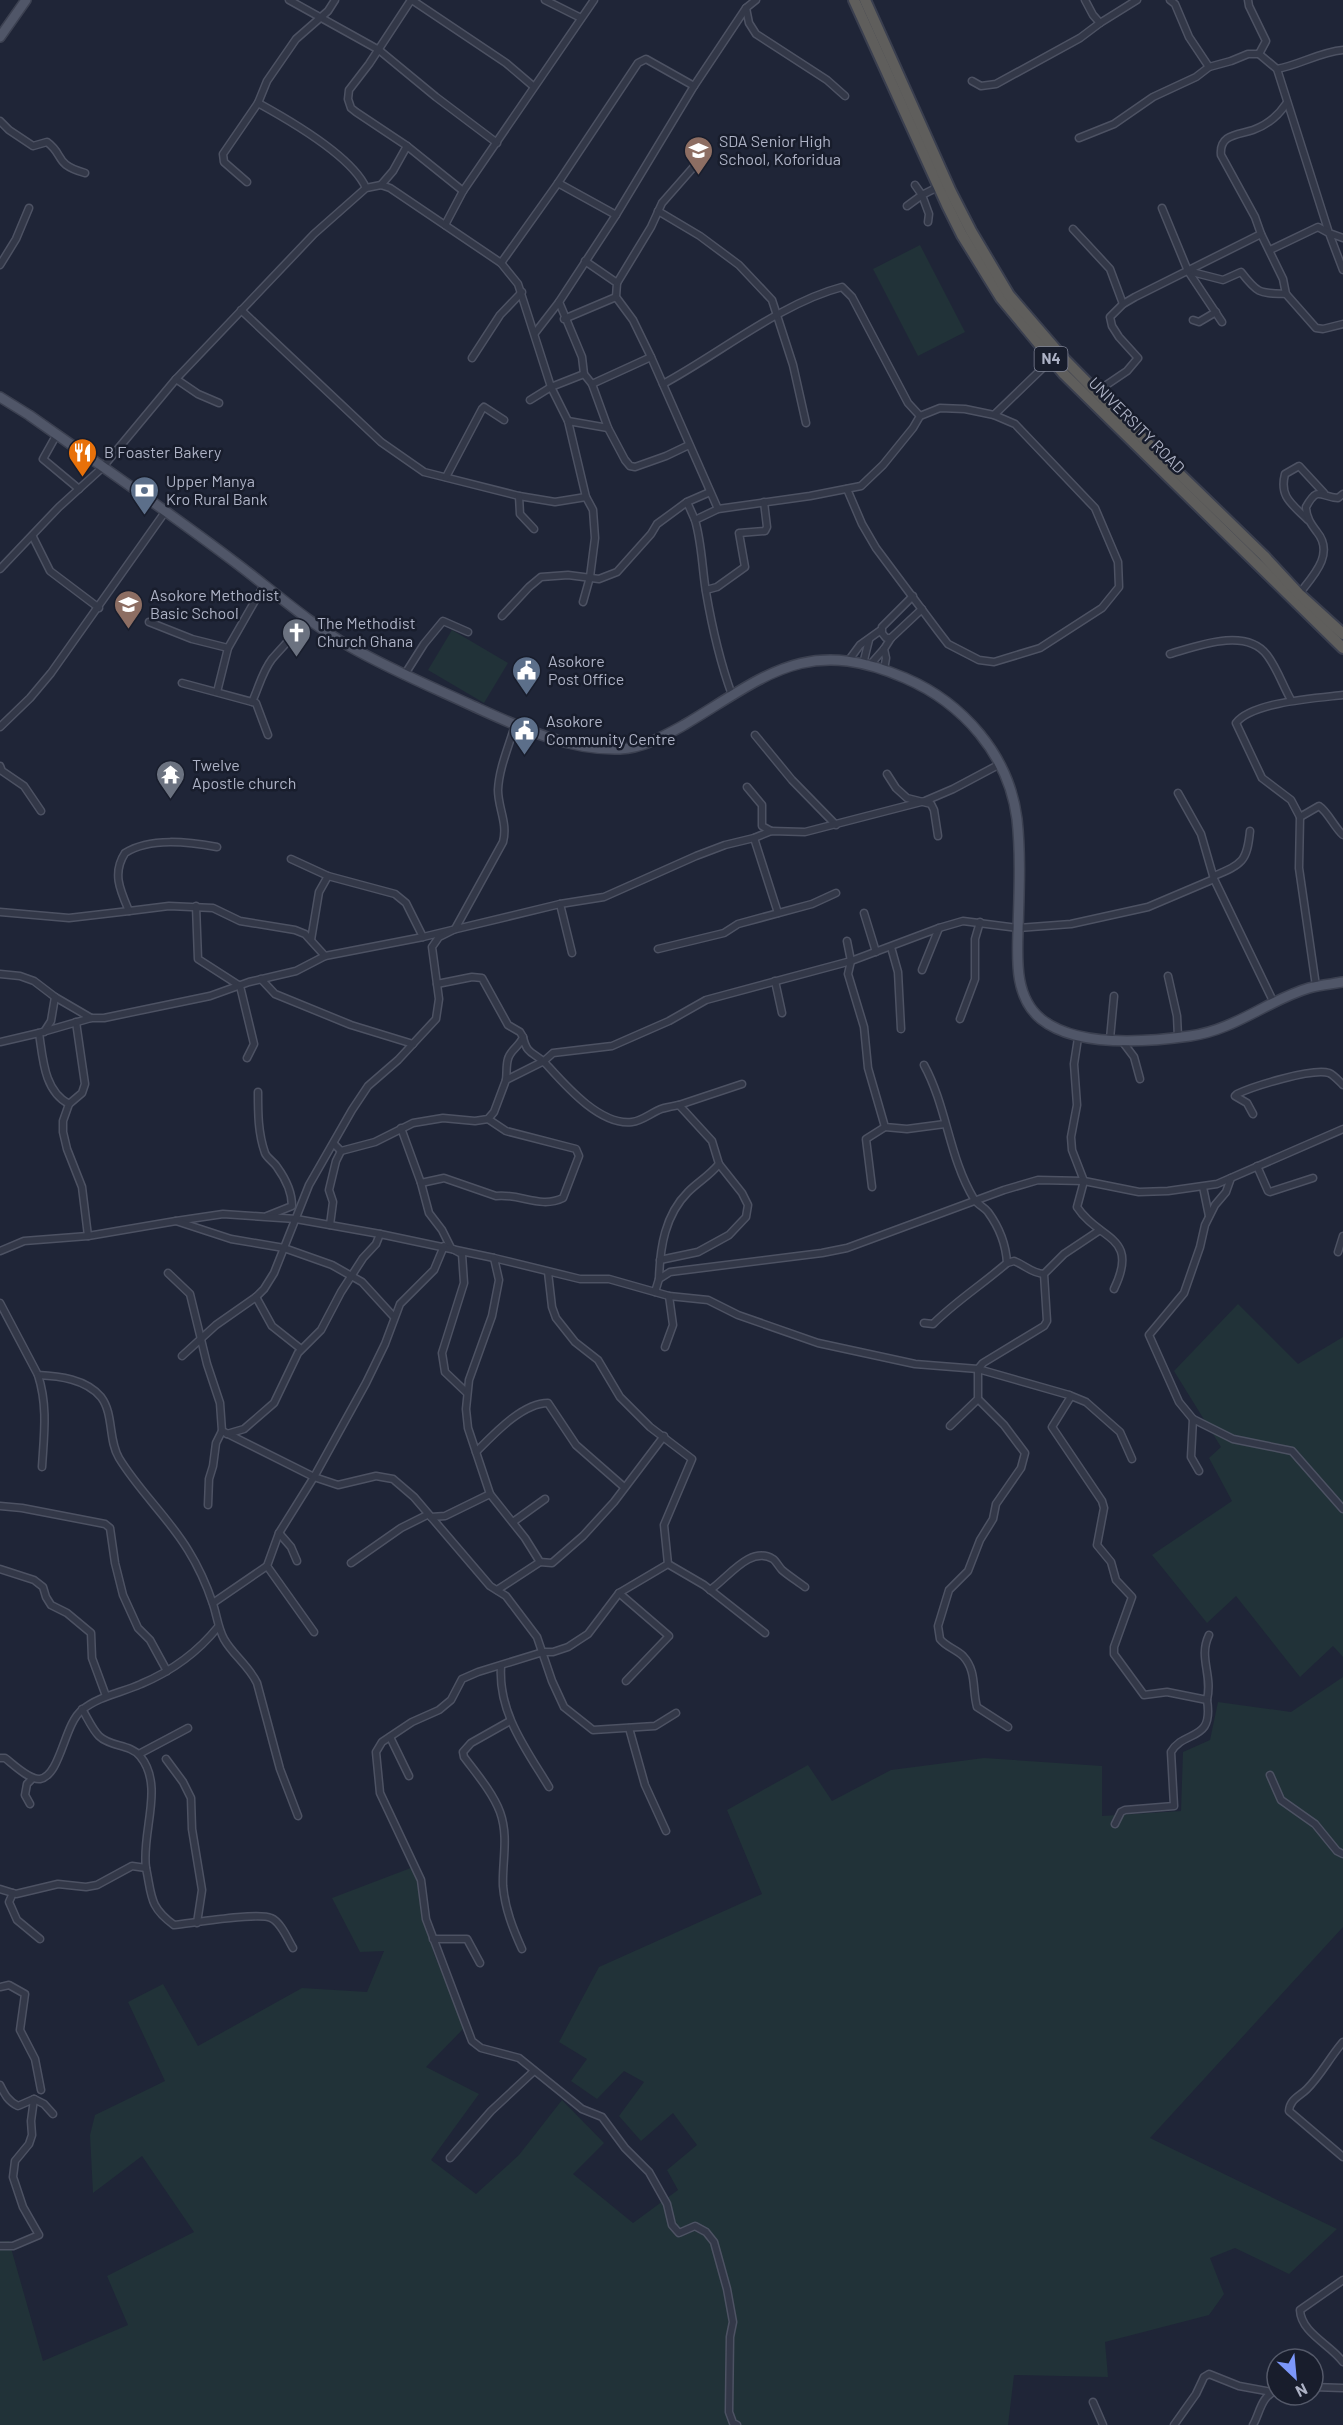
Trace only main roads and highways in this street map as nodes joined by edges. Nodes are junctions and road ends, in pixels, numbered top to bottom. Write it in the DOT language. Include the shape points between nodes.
graph roads {
  1 [pos="26,0"];
  2 [pos="854,0"];
  3 [pos="865,0"];
  4 [pos="0,37"];
  5 [pos="0,397"];
  6 [pos="1120,423"];
  7 [pos="1343,634"];
  8 [pos="1343,648"];
  9 [pos="1343,982"];
  1 -- 4 [label="main road"];
  2 -- 6 [label="highway, UNIVERSITY ROAD / N4" via="938,187 1000,298 1052,359"];
  3 -- 6 [label="highway, UNIVERSITY ROAD / N4" via="970,231 1015,302"];
  5 -- 9 [label="main road" via="352,648 515,725 572,745 622,749 641,746 770,673 796,663 849,660 906,678 956,708 975,727 1000,764 1017,819 1018,978 1041,1019 1078,1038 1178,1038 1222,1029 1308,988"];
  6 -- 7 [label="highway, UNIVERSITY ROAD / N4"];
  6 -- 8 [label="highway, UNIVERSITY ROAD / N4"];
}
